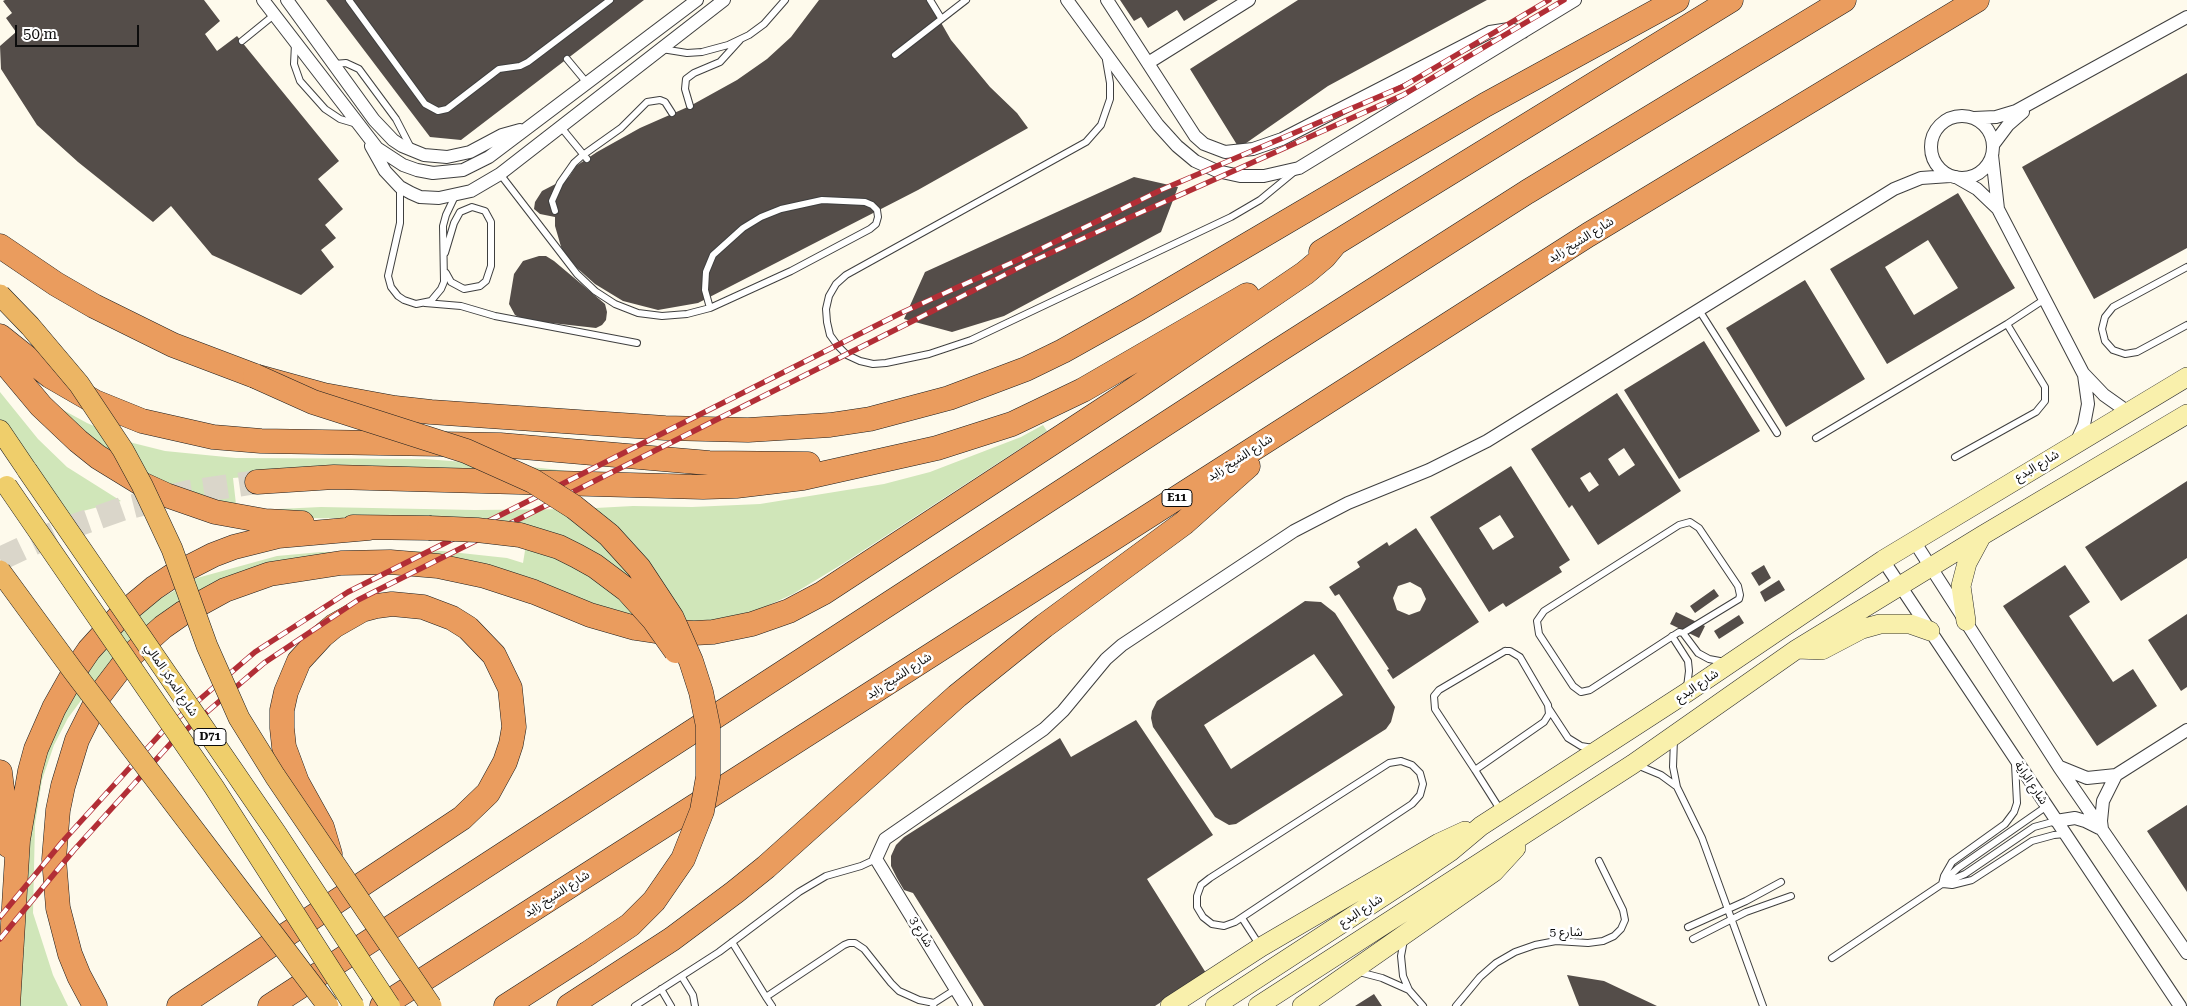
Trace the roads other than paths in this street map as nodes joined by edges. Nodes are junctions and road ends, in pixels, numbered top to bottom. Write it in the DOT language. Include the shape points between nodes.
graph roads {
  1 [pos="263,0"];
  2 [pos="287,0"];
  3 [pos="349,0"];
  4 [pos="610,0"];
  5 [pos="697,0"];
  6 [pos="724,0"];
  7 [pos="784,0"];
  8 [pos="930,0"];
  9 [pos="966,0"];
  10 [pos="1067,0"];
  11 [pos="1107,0"];
  12 [pos="1249,0"];
  13 [pos="1575,0"];
  14 [pos="1677,0"];
  15 [pos="1731,0"];
  16 [pos="1844,0"];
  17 [pos="1977,0"];
  18 [pos="274,15"];
  19 [pos="2187,17"];
  20 [pos="942,18"];
  21 [pos="1523,32"];
  22 [pos="741,40"];
  23 [pos="242,42"];
  24 [pos="295,42"];
  25 [pos="660,49"];
  26 [pos="1103,49"];
  27 [pos="895,55"];
  28 [pos="567,59"];
  29 [pos="1148,63"];
  30 [pos="334,64"];
  31 [pos="621,79"];
  32 [pos="590,81"];
  33 [pos="2042,96"];
  34 [pos="690,106"];
  35 [pos="672,113"];
  36 [pos="1974,118"];
  37 [pos="560,126"];
  38 [pos="360,127"];
  39 [pos="527,129"];
  40 [pos="1993,149"];
  41 [pos="413,152"];
  42 [pos="585,157"];
  43 [pos="489,158"];
  44 [pos="1299,168"];
  45 [pos="500,174"];
  46 [pos="1953,176"];
  47 [pos="400,187"];
  48 [pos="456,196"];
  49 [pos="1998,209"];
  50 [pos="555,211"];
  51 [pos="1334,245"];
  52 [pos="0,246"];
  53 [pos="443,259"];
  54 [pos="2187,267"];
  55 [pos="444,268"];
  56 [pos="0,295"];
  57 [pos="2045,299"];
  58 [pos="424,303"];
  59 [pos="710,308"];
  60 [pos="1699,310"];
  61 [pos="2007,324"];
  62 [pos="2187,325"];
  63 [pos="0,336"];
  64 [pos="637,344"];
  65 [pos="0,357"];
  66 [pos="2084,373"];
  67 [pos="255,376"];
  68 [pos="2187,378"];
  69 [pos="2128,412"];
  70 [pos="2187,414"];
  71 [pos="1295,422"];
  72 [pos="0,430"];
  73 [pos="1777,433"];
  74 [pos="1816,438"];
  75 [pos="2075,444"];
  76 [pos="1955,457"];
  77 [pos="868,463"];
  78 [pos="3,481"];
  79 [pos="257,482"];
  80 [pos="368,528"];
  81 [pos="1983,535"];
  82 [pos="1914,541"];
  83 [pos="1883,560"];
  84 [pos="1931,567"];
  85 [pos="0,571"];
  86 [pos="1900,586"];
  87 [pos="1966,621"];
  88 [pos="1930,631"];
  89 [pos="1683,634"];
  90 [pos="1672,636"];
  91 [pos="1797,649"];
  92 [pos="1732,663"];
  93 [pos="696,676"];
  94 [pos="1686,693"];
  95 [pos="1550,709"];
  96 [pos="2187,730"];
  97 [pos="1675,736"];
  98 [pos="1604,746"];
  99 [pos="2015,759"];
  100 [pos="1633,764"];
  101 [pos="2059,767"];
  102 [pos="1475,770"];
  103 [pos="0,772"];
  104 [pos="2116,775"];
  105 [pos="1677,787"];
  106 [pos="2046,806"];
  107 [pos="1501,812"];
  108 [pos="2056,821"];
  109 [pos="1480,826"];
  110 [pos="2103,831"];
  111 [pos="1524,834"];
  112 [pos="2064,834"];
  113 [pos="331,859"];
  114 [pos="876,859"];
  115 [pos="1599,861"];
  116 [pos="1781,882"];
  117 [pos="1942,884"];
  118 [pos="15,890"];
  119 [pos="1791,896"];
  120 [pos="1728,908"];
  121 [pos="1242,918"];
  122 [pos="1732,919"];
  123 [pos="1688,927"];
  124 [pos="1406,934"];
  125 [pos="672,939"];
  126 [pos="1693,939"];
  127 [pos="732,942"];
  128 [pos="1261,947"];
  129 [pos="2187,953"];
  130 [pos="1832,958"];
  131 [pos="1353,971"];
  132 [pos="682,977"];
  133 [pos="662,989"];
  134 [pos="956,989"];
  135 [pos="1409,990"];
  136 [pos="766,997"];
  137 [pos="934,1005"];
  138 [pos="8,1006"];
  139 [pos="95,1006"];
  140 [pos="180,1006"];
  141 [pos="270,1006"];
  142 [pos="328,1006"];
  143 [pos="354,1006"];
  144 [pos="382,1006"];
  145 [pos="390,1006"];
  146 [pos="431,1006"];
  147 [pos="506,1006"];
  148 [pos="569,1006"];
  149 [pos="596,1006"];
  150 [pos="635,1006"];
  151 [pos="671,1006"];
  152 [pos="695,1006"];
  153 [pos="772,1006"];
  154 [pos="966,1006"];
  155 [pos="1170,1006"];
  156 [pos="1215,1006"];
  157 [pos="1258,1006"];
  158 [pos="1302,1006"];
  159 [pos="1423,1006"];
  160 [pos="1456,1006"];
  161 [pos="1763,1006"];
  162 [pos="2180,1006"];
  1 -- 18 [label="street"];
  2 -- 30 [label="street"];
  3 -- 4 [label="lane" via="425,104 438,111 447,109 499,69 528,62"];
  5 -- 32 [label="street"];
  6 -- 25 [label="street"];
  7 -- 22 [label="lane" via="764,24"];
  8 -- 20 [label="lane"];
  9 -- 20 [label="lane"];
  10 -- 26 [label="street"];
  11 -- 29 [label="street"];
  12 -- 29 [label="street"];
  13 -- 21 [label="street"];
  14 -- 67 [label="highway, bridge" via="1476,109 1131,314 1018,372 910,410 789,429 665,428 395,408 324,395"];
  15 -- 51 [label="highway"];
  16 -- 141 [label="highway" via="1527,192 1281,348"];
  17 -- 71 [label="highway, شارع الشيخ زايد / E11" via="1588,235"];
  18 -- 23 [label="lane"];
  18 -- 24 [label="street"];
  19 -- 33 [label="street"];
  20 -- 27 [label="lane"];
  21 -- 29 [label="street" via="1509,29 1490,32 1282,139 1252,149 1225,152 1209,147 1195,136"];
  21 -- 44 [label="street"];
  22 -- 25 [label="lane" via="702,52"];
  22 -- 34 [label="lane" via="720,62 686,80 684,89"];
  24 -- 38 [label="street"];
  24 -- 38 [label="lane" via="294,64 300,81 325,109"];
  25 -- 31 [label="street"];
  26 -- 44 [label="street" via="1158,125 1195,161 1217,171 1240,176 1264,176"];
  26 -- 44 [label="lane" via="1109,72 1110,99 1101,125 1086,142 846,275 836,284 828,302 827,322 830,335 847,355 873,364 886,363 929,354 971,340 1231,217 1260,200"];
  28 -- 32 [label="lane"];
  30 -- 41 [label="street" via="393,140"];
  30 -- 41 [label="lane" via="346,63 359,69 396,119"];
  31 -- 32 [label="street"];
  31 -- 37 [label="street"];
  32 -- 39 [label="street"];
  33 -- 36 [label="street" via="2003,116"];
  33 -- 40 [label="street" via="2008,125"];
  35 -- 42 [label="lane" via="666,102 648,102"];
  36 -- 40 [label="street" via="1987,129"];
  36 -- 46 [label="street" via="1950,118 1933,134 1933,158 1943,171"];
  37 -- 42 [label="lane"];
  37 -- 45 [label="street"];
  38 -- 43 [label="street" via="389,158 417,170 448,173"];
  38 -- 47 [label="street" via="385,171"];
  39 -- 41 [label="street" via="502,135 459,156 435,157"];
  39 -- 43 [label="street"];
  40 -- 46 [label="street" via="1985,168 1979,173"];
  40 -- 49 [label="street"];
  42 -- 50 [label="lane" via="574,163 560,183 552,201"];
  43 -- 45 [label="street"];
  45 -- 48 [label="street"];
  45 -- 59 [label="lane" via="577,274 594,291 615,304 654,315 686,314"];
  46 -- 49 [label="street" via="1977,189"];
  46 -- 60 [label="street" via="1921,178 1894,189"];
  47 -- 48 [label="street" via="420,197"];
  47 -- 58 [label="lane" via="400,223 388,276 398,296 410,303"];
  48 -- 53 [label="lane" via="443,226"];
  49 -- 57 [label="street"];
  51 -- 77 [label="highway" via="1048,408 975,437"];
  51 -- 139 [label="highway" via="1305,273 1109,406 823,593 761,621 713,632 655,631 603,620 486,576 438,566 390,562 341,563 293,569 247,582 203,601 163,626 128,658 99,696 69,763 58,810 54,859 58,908 70,954"];
  52 -- 67 [label="highway" via="56,284 133,326"];
  53 -- 55 [label="lane"];
  53 -- 55 [label="lane" via="460,212 472,207 485,211 491,222 491,266 486,281 472,289 457,287 446,276"];
  54 -- 62 [label="lane" via="2113,307 2105,317 2102,329 2105,341 2113,350 2125,354 2138,352"];
  55 -- 58 [label="lane" via="442,290"];
  56 -- 113 [label="highway, bridge" via="72,376 123,450 169,542 207,646 239,718"];
  57 -- 61 [label="lane"];
  57 -- 66 [label="street"];
  58 -- 64 [label="lane" via="461,306 495,316"];
  59 -- 59 [label="lane" via="791,271 870,229 876,224 877,210 865,202 822,200 780,209 742,228 713,255 706,272 705,290"];
  60 -- 73 [label="lane"];
  60 -- 114 [label="street" via="1486,441 1429,470 1320,516 1268,547 1122,645 1044,729 885,839"];
  61 -- 74 [label="lane"];
  61 -- 76 [label="lane" via="2045,387 2045,401 2036,412"];
  63 -- 77 [label="highway" via="29,362 95,402 142,421 213,437 261,441 500,445 732,464"];
  65 -- 80 [label="highway" via="41,406 78,441 120,472 150,488 190,504 240,517"];
  66 -- 69 [label="street" via="2104,395"];
  66 -- 75 [label="street" via="2088,404"];
  67 -- 93 [label="highway, bridge" via="313,402 488,460 533,481 574,507 625,551 653,586 680,632"];
  68 -- 69 [label="main road, شارع البدع"];
  69 -- 75 [label="main road, شارع البدع"];
  70 -- 81 [label="main road, شارع البدع"];
  71 -- 125 [label="highway" via="1184,523 1000,661 766,867"];
  71 -- 144 [label="highway, شارع الشيخ زايد / E11"];
  72 -- 145 [label="main road, شارع المركز المالي / D71, bridge"];
  75 -- 82 [label="main road, شارع البدع"];
  77 -- 79 [label="highway" via="802,478 736,486 334,477"];
  78 -- 143 [label="main road, شارع المركز المالي / D71, bridge" via="208,779"];
  80 -- 93 [label="highway, bridge" via="477,530 520,535 559,547 595,566 627,590"];
  80 -- 118 [label="highway" via="278,536 234,547 172,576 119,617 76,669 39,742 25,793"];
  81 -- 84 [label="main road, شارع البدع"];
  81 -- 87 [label="main road" via="1966,563 1964,573 1962,598"];
  82 -- 83 [label="main road, شارع البدع"];
  82 -- 84 [label="street"];
  83 -- 86 [label="street, شارع الراية"];
  83 -- 92 [label="main road, شارع البدع"];
  84 -- 86 [label="main road, شارع البدع"];
  84 -- 87 [label="street"];
  85 -- 142 [label="highway, bridge"];
  86 -- 88 [label="street, شارع الراية"];
  86 -- 91 [label="main road, شارع البدع"];
  87 -- 101 [label="street"];
  88 -- 91 [label="main road" via="1910,624 1880,624 1862,629 1822,650"];
  88 -- 99 [label="street, شارع الراية"];
  89 -- 90 [label="lane" via="1680,632"];
  89 -- 90 [label="lane" via="1739,600 1740,595 1738,586 1699,528 1690,522 1679,524 1544,611 1537,621 1539,634 1573,686 1581,692 1590,690"];
  89 -- 92 [label="lane" via="1703,656"];
  90 -- 94 [label="lane" via="1688,661"];
  91 -- 97 [label="main road, شارع البدع"];
  92 -- 94 [label="main road, شارع البدع"];
  93 -- 147 [label="highway, bridge" via="708,726 706,794 694,835 674,873 654,901 630,925"];
  94 -- 98 [label="main road, شارع البدع"];
  95 -- 98 [label="lane" via="1575,744 1591,748"];
  95 -- 102 [label="lane" via="1544,722"];
  95 -- 102 [label="lane" via="1520,657 1510,651 1499,652 1439,690 1434,696 1435,709"];
  96 -- 104 [label="street"];
  97 -- 100 [label="main road, شارع البدع"];
  97 -- 105 [label="lane" via="1672,756"];
  98 -- 107 [label="main road, شارع البدع"];
  99 -- 106 [label="street, شارع الراية"];
  99 -- 117 [label="lane" via="2017,803 2014,812 2005,824 1952,862"];
  100 -- 105 [label="lane" via="1661,775"];
  100 -- 111 [label="main road, شارع البدع"];
  101 -- 104 [label="street" via="2087,778"];
  101 -- 110 [label="street"];
  102 -- 107 [label="lane"];
  103 -- 118 [label="highway"];
  104 -- 110 [label="street" via="2103,801"];
  105 -- 120 [label="lane" via="1702,838"];
  106 -- 108 [label="street, شارع الراية"];
  106 -- 117 [label="lane" via="1958,868"];
  107 -- 109 [label="main road, شارع البدع"];
  108 -- 110 [label="street" via="2080,820"];
  108 -- 112 [label="street, شارع الراية"];
  108 -- 117 [label="lane" via="2034,827 1965,874"];
  109 -- 128 [label="main road" via="1439,843"];
  109 -- 156 [label="main road, شارع البدع" via="1450,852"];
  110 -- 129 [label="street"];
  111 -- 124 [label="main road" via="1494,872"];
  111 -- 157 [label="main road, شارع البدع"];
  112 -- 117 [label="lane" via="2032,840 1972,880"];
  112 -- 162 [label="street, شارع الراية"];
  113 -- 140 [label="highway, bridge" via="322,827 289,764 282,728 286,692 299,661 334,626 362,610 392,604 423,607 452,618 468,628 494,655 510,688 514,727 505,762 488,793 462,818"];
  113 -- 146 [label="highway, bridge"];
  114 -- 127 [label="lane" via="816,882"];
  114 -- 134 [label="street, شارع 3"];
  115 -- 160 [label="lane, شارع 5" via="1623,910 1625,920 1621,929 1603,941 1556,941 1515,952 1480,976"];
  116 -- 120 [label="lane"];
  117 -- 130 [label="lane"];
  118 -- 138 [label="highway"];
  119 -- 122 [label="lane" via="1760,905"];
  120 -- 122 [label="lane"];
  120 -- 123 [label="lane"];
  121 -- 121 [label="lane" via="1412,804 1420,795 1420,773 1401,761 1389,763 1201,885 1197,907 1203,917 1212,924 1224,926"];
  121 -- 128 [label="lane"];
  122 -- 126 [label="lane"];
  122 -- 161 [label="lane"];
  124 -- 131 [label="main road"];
  124 -- 135 [label="lane" via="1402,968"];
  125 -- 148 [label="highway"];
  125 -- 149 [label="highway" via="639,974"];
  127 -- 132 [label="lane"];
  127 -- 136 [label="lane"];
  128 -- 155 [label="main road"];
  131 -- 135 [label="lane" via="1382,978"];
  131 -- 158 [label="main road"];
  132 -- 133 [label="lane"];
  132 -- 152 [label="lane" via="693,995"];
  133 -- 150 [label="lane"];
  133 -- 151 [label="lane"];
  134 -- 137 [label="lane"];
  134 -- 154 [label="street, شارع 3"];
  135 -- 159 [label="lane"];
  136 -- 137 [label="lane" via="844,944 855,943 864,949 899,991"];
  136 -- 153 [label="lane"];
}
